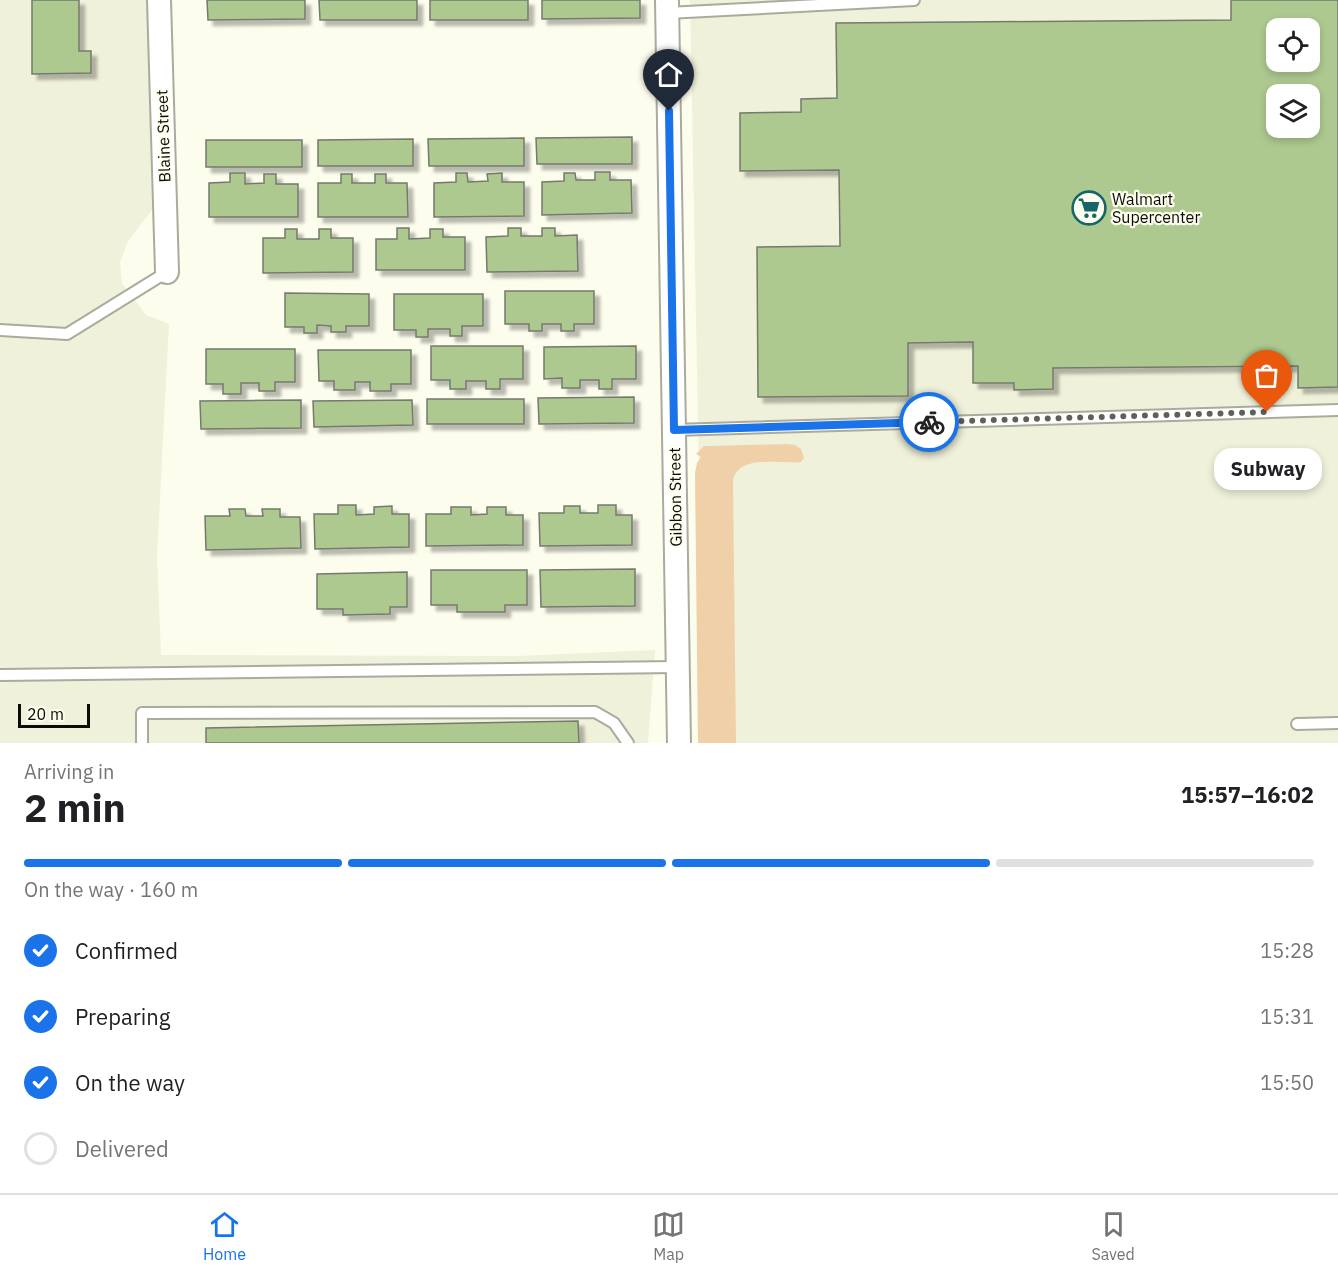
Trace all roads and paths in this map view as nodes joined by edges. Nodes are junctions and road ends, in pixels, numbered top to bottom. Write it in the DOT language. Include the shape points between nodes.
graph roads {
  1 [pos="159,0"];
  2 [pos="914,0"];
  3 [pos="667,7"];
  4 [pos="167,272"];
  5 [pos="0,330"];
  6 [pos="1338,410"];
  7 [pos="674,430"];
  8 [pos="678,667"];
  9 [pos="0,675"];
  10 [pos="1338,723"];
  11 [pos="1297,724"];
  12 [pos="142,743"];
  13 [pos="627,743"];
  14 [pos="679,743"];
  1 -- 4 [label="street, Blaine Street"];
  2 -- 3 [label="lane"];
  3 -- 7 [label="street, Gibbon Street"];
  4 -- 5 [label="lane" via="67,334"];
  6 -- 7 [label="lane"];
  7 -- 8 [label="street, Gibbon Street"];
  8 -- 9 [label="lane"];
  8 -- 14 [label="street, Gibbon Street"];
  10 -- 11 [label="lane"];
  12 -- 13 [label="lane" via="142,713 571,712 595,712 614,723"];
}
